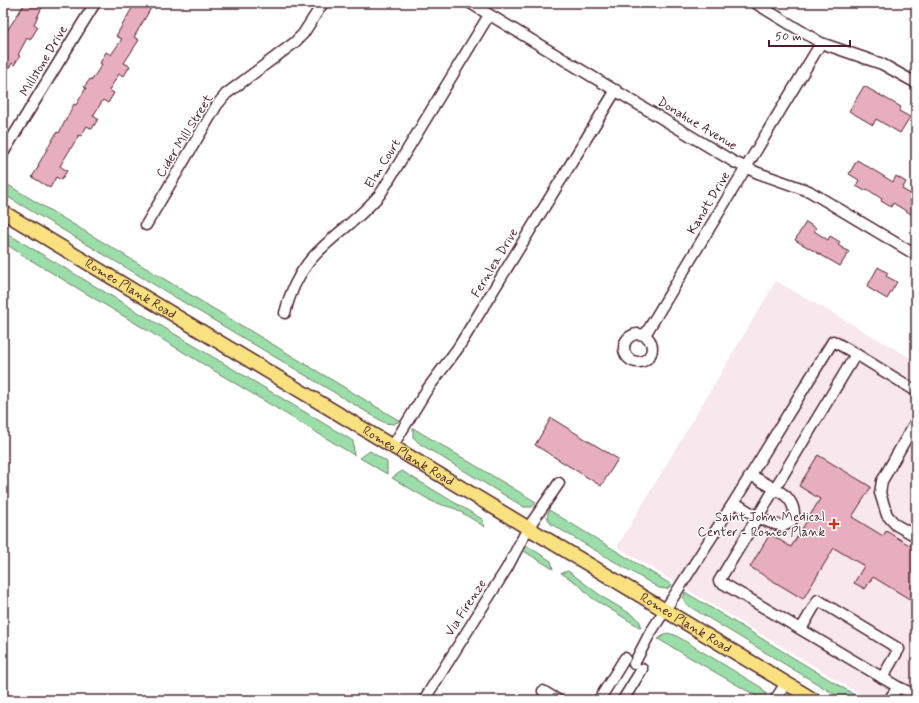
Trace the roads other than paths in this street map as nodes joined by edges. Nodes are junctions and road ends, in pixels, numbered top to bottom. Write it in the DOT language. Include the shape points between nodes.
graph roads {
  1 [pos="95,3"];
  2 [pos="323,3"];
  3 [pos="470,3"];
  4 [pos="755,3"];
  5 [pos="489,15"];
  6 [pos="821,43"];
  7 [pos="916,83"];
  8 [pos="616,90"];
  9 [pos="3,153"];
  10 [pos="746,168"];
  11 [pos="3,212"];
  12 [pos="146,225"];
  13 [pos="916,255"];
  14 [pos="286,313"];
  15 [pos="645,335"];
  16 [pos="856,354"];
  17 [pos="916,391"];
  18 [pos="916,421"];
  19 [pos="913,432"];
  20 [pos="392,447"];
  21 [pos="751,475"];
  22 [pos="559,483"];
  23 [pos="774,489"];
  24 [pos="734,502"];
  25 [pos="758,517"];
  26 [pos="528,528"];
  27 [pos="916,536"];
  28 [pos="665,610"];
  29 [pos="801,629"];
  30 [pos="625,658"];
  31 [pos="882,678"];
  32 [pos="786,683"];
  33 [pos="898,687"];
  34 [pos="543,691"];
  35 [pos="916,692"];
  36 [pos="424,700"];
  37 [pos="558,700"];
  38 [pos="599,700"];
  39 [pos="623,700"];
  40 [pos="775,700"];
  41 [pos="814,700"];
  42 [pos="889,700"];
  1 -- 9 [label="street, Millstone Drive"];
  2 -- 12 [label="street, Cider Mill Street" via="303,34 294,43 226,94 217,105"];
  3 -- 5 [label="street, Donahue Avenue"];
  4 -- 6 [label="street"];
  5 -- 8 [label="street, Donahue Avenue"];
  5 -- 14 [label="street, Elm Court" via="381,193 361,215 330,239 308,262 293,287"];
  6 -- 7 [label="street" via="882,64"];
  6 -- 10 [label="street, Kandt Drive"];
  8 -- 10 [label="street, Donahue Avenue"];
  8 -- 20 [label="street, Fernlea Drive" via="458,348 426,391"];
  10 -- 13 [label="street, Donahue Avenue" via="809,191"];
  10 -- 15 [label="street, Kandt Drive"];
  11 -- 20 [label="main road, Romeo Plank Road"];
  16 -- 17 [label="street"];
  16 -- 21 [label="street" via="833,341"];
  16 -- 23 [label="street"];
  18 -- 19 [label="street"];
  19 -- 27 [label="street" via="882,481 880,492 887,515 896,525"];
  20 -- 26 [label="main road, Romeo Plank Road"];
  21 -- 23 [label="street"];
  21 -- 24 [label="street"];
  22 -- 26 [label="street, Via Firenze"];
  23 -- 25 [label="street"];
  23 -- 25 [label="street" via="792,504 792,519 787,524 778,525 770,524"];
  24 -- 25 [label="street"];
  24 -- 28 [label="street"];
  25 -- 29 [label="street" via="719,580"];
  26 -- 28 [label="main road, Romeo Plank Road"];
  26 -- 36 [label="street, Via Firenze" via="507,568"];
  28 -- 32 [label="main road, Romeo Plank Road"];
  28 -- 39 [label="street"];
  29 -- 31 [label="street"];
  29 -- 31 [label="street" via="818,600 899,649"];
  30 -- 38 [label="street"];
  31 -- 33 [label="street"];
  32 -- 40 [label="street"];
  32 -- 41 [label="main road, Romeo Plank Road"];
  33 -- 35 [label="street" via="911,693"];
  33 -- 42 [label="street"];
  34 -- 37 [label="street"];
}
